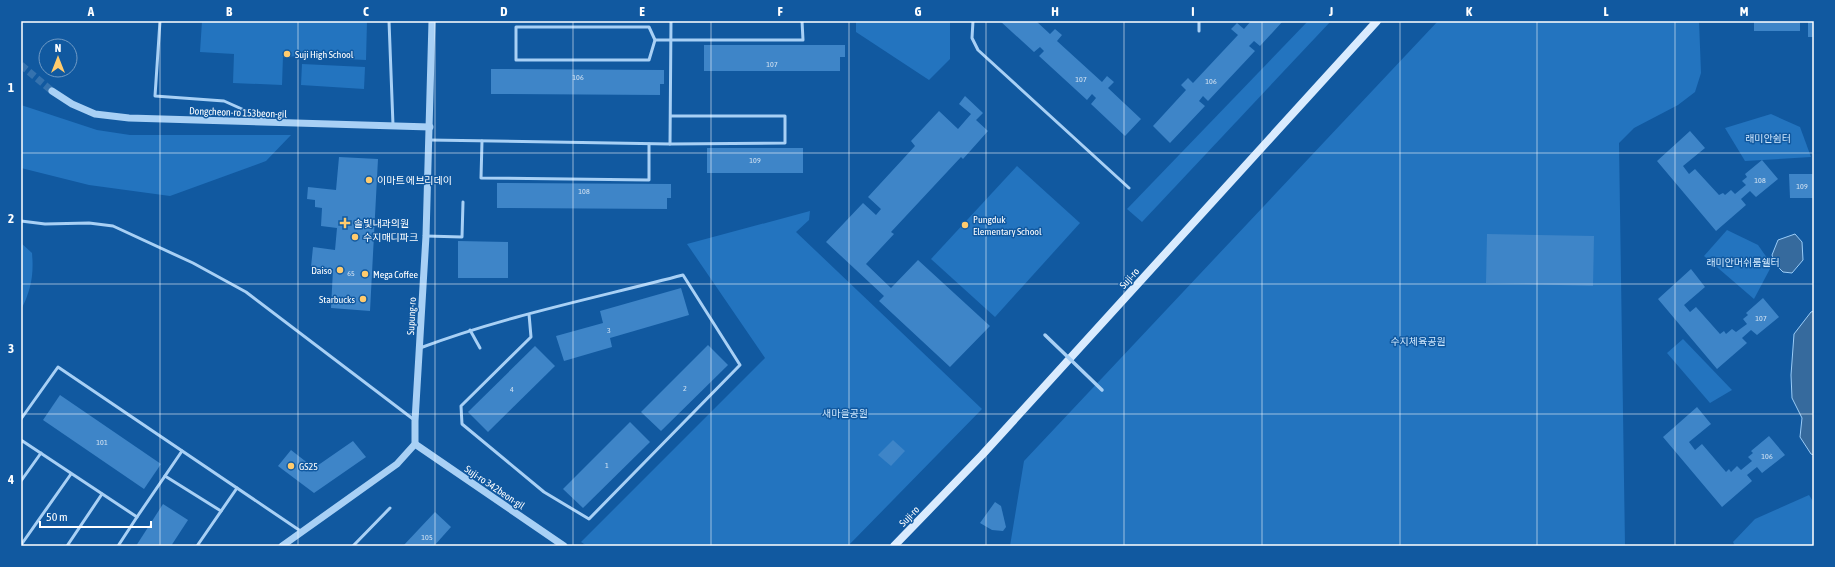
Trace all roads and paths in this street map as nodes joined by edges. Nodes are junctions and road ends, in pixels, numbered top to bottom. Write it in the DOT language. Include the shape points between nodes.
graph roads {
  1 [pos="160,21"];
  2 [pos="389,21"];
  3 [pos="432,21"];
  4 [pos="671,21"];
  5 [pos="802,21"];
  6 [pos="972,21"];
  7 [pos="1199,21"];
  8 [pos="1376,21"];
  9 [pos="1199,31"];
  10 [pos="655,40"];
  11 [pos="670,40"];
  12 [pos="52,91"];
  13 [pos="671,116"];
  14 [pos="271,123"];
  15 [pos="393,127"];
  16 [pos="430,127"];
  17 [pos="429,140"];
  18 [pos="482,141"];
  19 [pos="649,144"];
  20 [pos="670,144"];
  21 [pos="1129,188"];
  22 [pos="463,202"];
  23 [pos="21,221"];
  24 [pos="426,236"];
  25 [pos="529,314"];
  26 [pos="470,330"];
  27 [pos="1045,335"];
  28 [pos="420,348"];
  29 [pos="480,348"];
  30 [pos="1102,390"];
  31 [pos="21,419"];
  32 [pos="415,421"];
  33 [pos="21,440"];
  34 [pos="415,444"];
  35 [pos="182,451"];
  36 [pos="41,453"];
  37 [pos="72,474"];
  38 [pos="165,476"];
  39 [pos="21,481"];
  40 [pos="237,488"];
  41 [pos="102,494"];
  42 [pos="390,508"];
  43 [pos="221,511"];
  44 [pos="137,517"];
  45 [pos="302,532"];
  46 [pos="21,545"];
  47 [pos="67,546"];
  48 [pos="118,546"];
  49 [pos="197,546"];
  50 [pos="282,546"];
  51 [pos="353,546"];
  52 [pos="564,546"];
  53 [pos="894,546"];
  1 -- 14 [label="lane" via="155,96 224,101"];
  2 -- 15 [label="lane"];
  3 -- 16 [label="street, Supung-ro"];
  4 -- 11 [label="lane"];
  5 -- 11 [label="lane" via="803,40"];
  6 -- 21 [label="lane" via="972,38 978,50"];
  7 -- 9 [label="lane"];
  8 -- 53 [label="main road, Suji-ro" via="982,455"];
  10 -- 10 [label="lane" via="649,27 516,28 516,60 649,60"];
  10 -- 11 [label="lane"];
  11 -- 13 [label="lane"];
  12 -- 14 [label="street, Dongcheon-ro 153beon-gil" via="72,104 95,114 129,118"];
  13 -- 20 [label="lane"];
  13 -- 20 [label="lane" via="785,116 785,143"];
  14 -- 15 [label="street, Dongcheon-ro 153beon-gil"];
  15 -- 16 [label="street, Dongcheon-ro 153beon-gil"];
  16 -- 17 [label="street, Supung-ro"];
  17 -- 18 [label="lane"];
  17 -- 24 [label="street, Supung-ro"];
  18 -- 19 [label="lane"];
  18 -- 19 [label="lane" via="482,178 649,180"];
  19 -- 20 [label="lane"];
  22 -- 24 [label="lane" via="462,237"];
  23 -- 32 [label="lane" via="113,226 193,263 246,292"];
  24 -- 28 [label="street, Supung-ro"];
  25 -- 25 [label="lane" via="683,275 740,365 589,519 544,492 462,424 461,406 531,337"];
  25 -- 26 [label="lane"];
  26 -- 28 [label="lane"];
  26 -- 29 [label="lane"];
  27 -- 30 [label="street, bridge"];
  28 -- 32 [label="street, Supung-ro"];
  31 -- 35 [label="lane" via="58,367"];
  32 -- 34 [label="street, Supung-ro"];
  33 -- 36 [label="lane"];
  34 -- 45 [label="street" via="397,464"];
  34 -- 52 [label="street, Suji-ro 342beon-gil"];
  35 -- 38 [label="lane"];
  35 -- 40 [label="lane"];
  36 -- 37 [label="lane"];
  36 -- 39 [label="lane"];
  37 -- 41 [label="lane"];
  37 -- 46 [label="lane"];
  38 -- 43 [label="lane"];
  38 -- 44 [label="lane"];
  40 -- 43 [label="lane"];
  40 -- 45 [label="lane"];
  41 -- 44 [label="lane"];
  41 -- 47 [label="lane"];
  42 -- 51 [label="lane"];
  43 -- 49 [label="lane"];
  44 -- 48 [label="lane"];
  45 -- 50 [label="street"];
}
